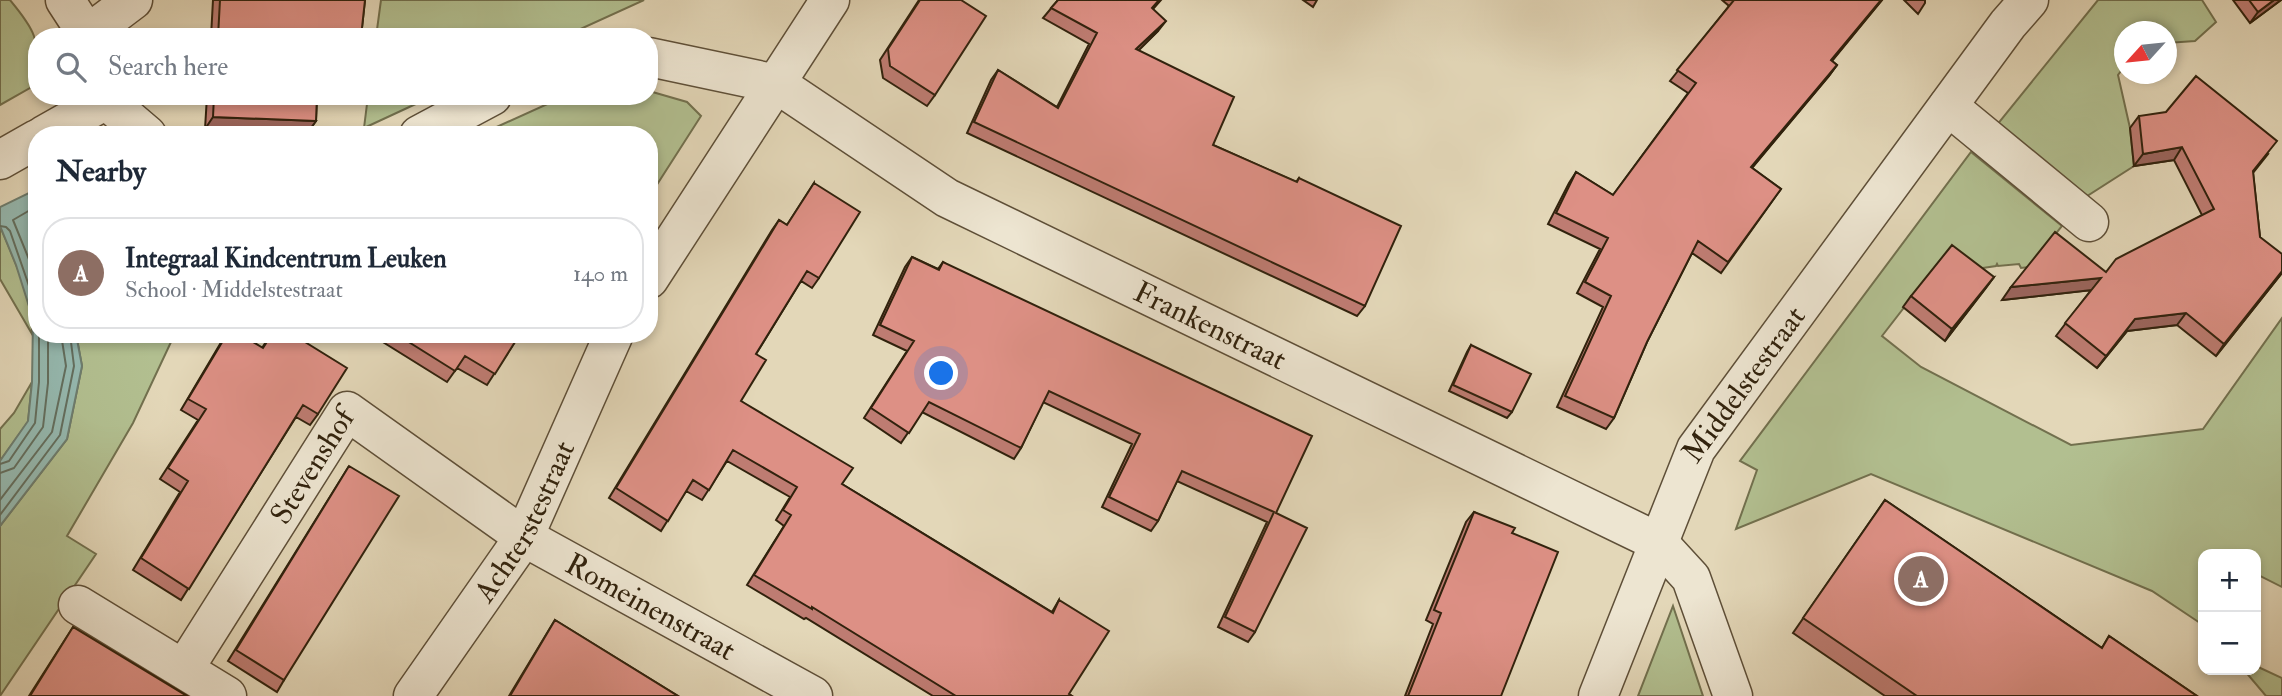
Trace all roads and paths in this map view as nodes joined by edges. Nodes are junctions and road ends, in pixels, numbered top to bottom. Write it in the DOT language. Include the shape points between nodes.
graph roads {
  1 [pos="65,0"];
  2 [pos="133,0"];
  3 [pos="830,0"];
  4 [pos="2029,0"];
  5 [pos="83,28"];
  6 [pos="97,28"];
  7 [pos="658,59"];
  8 [pos="777,84"];
  9 [pos="94,105"];
  10 [pos="114,105"];
  11 [pos="475,105"];
  12 [pos="1948,106"];
  13 [pos="59,126"];
  14 [pos="137,126"];
  15 [pos="436,126"];
  16 [pos="28,144"];
  17 [pos="0,160"];
  18 [pos="2089,222"];
  19 [pos="658,265"];
  20 [pos="610,343"];
  21 [pos="524,537"];
  22 [pos="1658,542"];
  23 [pos="78,605"];
  24 [pos="184,669"];
  25 [pos="226,696"];
  26 [pos="413,696"];
  27 [pos="813,696"];
  28 [pos="1598,696"];
  29 [pos="1733,696"];
  1 -- 5 [label="street"];
  2 -- 6 [label="street"];
  3 -- 8 [label="street"];
  4 -- 12 [label="street, Middelstestraat"];
  7 -- 8 [label="street"];
  8 -- 19 [label="street"];
  8 -- 22 [label="street, Frankenstraat" via="947,198"];
  9 -- 13 [label="street"];
  10 -- 14 [label="street"];
  11 -- 15 [label="street"];
  12 -- 18 [label="street"];
  12 -- 22 [label="street, Middelstestraat" via="1696,449"];
  16 -- 17 [label="street"];
  20 -- 21 [label="street, Achterstestraat"];
  21 -- 24 [label="street, Stevenshof" via="347,411"];
  21 -- 26 [label="street, Achterstestraat"];
  21 -- 27 [label="street, Romeinenstraat"];
  22 -- 28 [label="street, Middelstestraat"];
  22 -- 29 [label="street" via="1691,578"];
  23 -- 24 [label="street"];
  24 -- 25 [label="street"];
}
